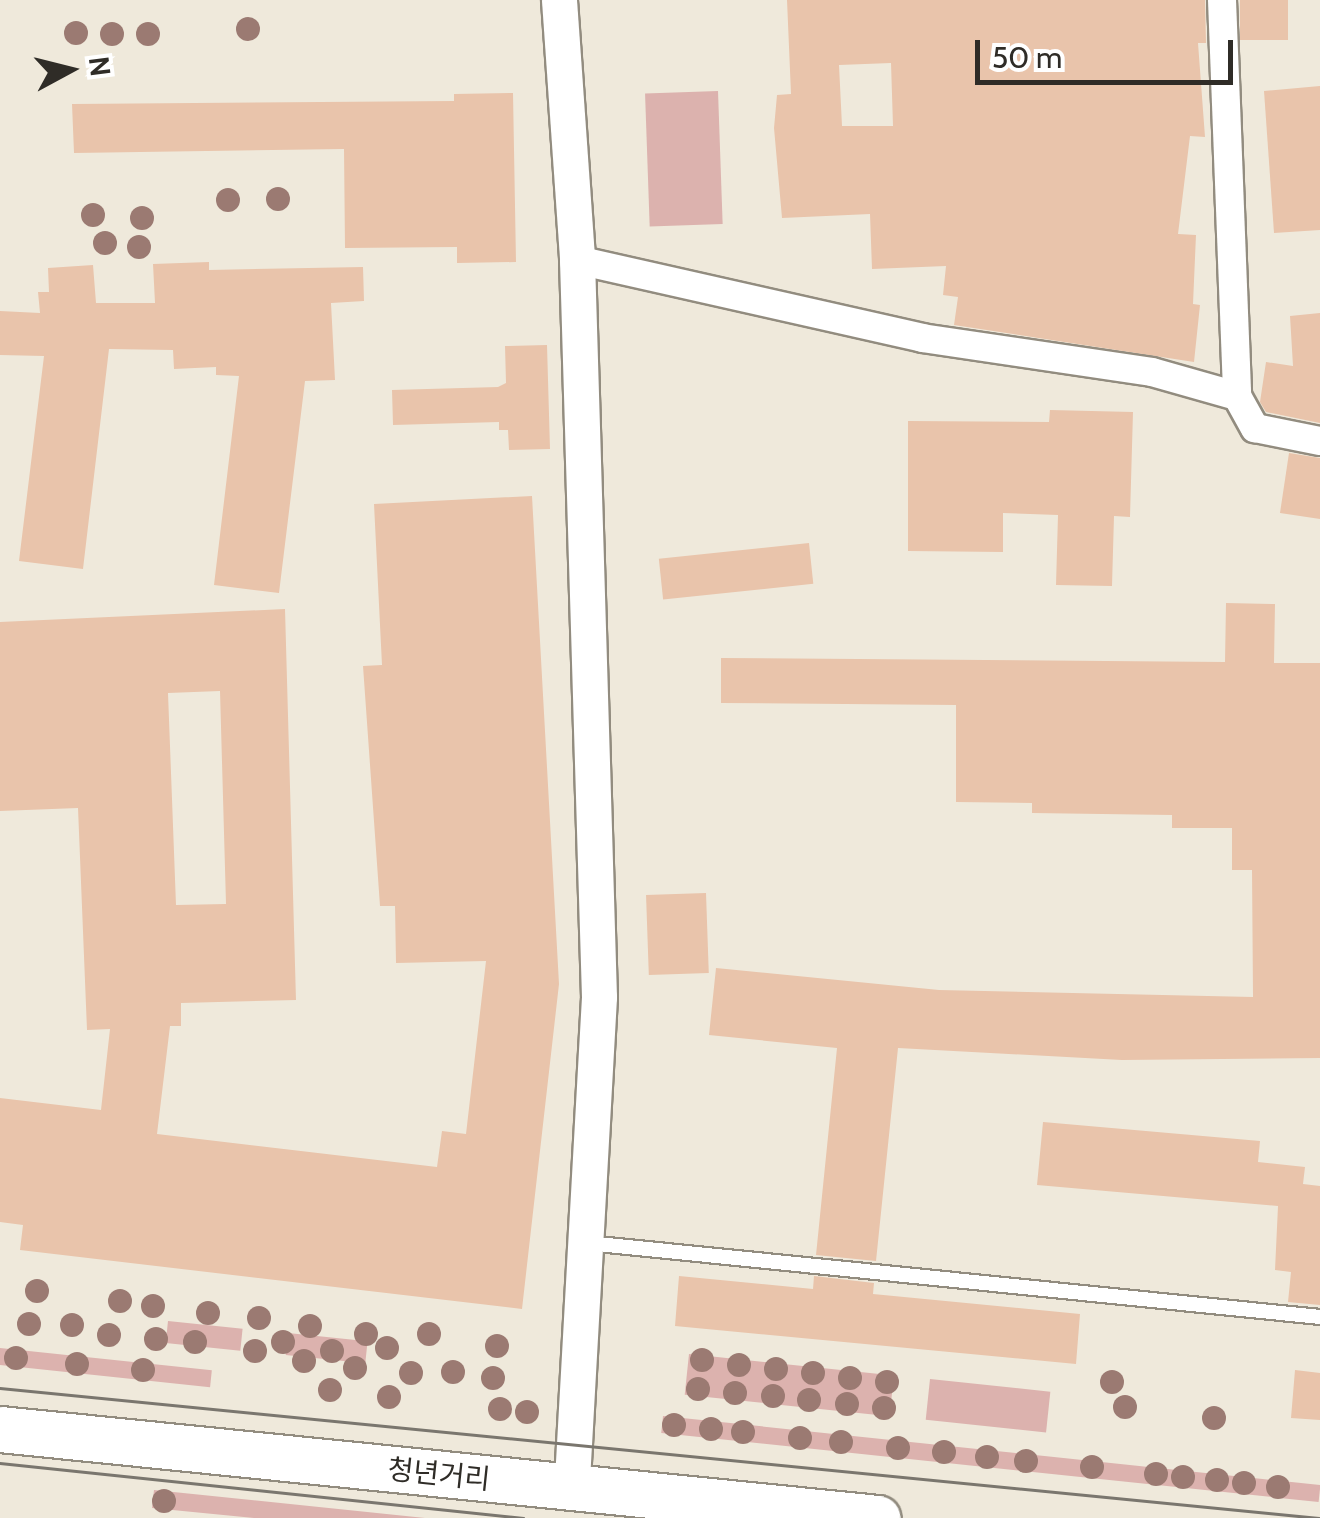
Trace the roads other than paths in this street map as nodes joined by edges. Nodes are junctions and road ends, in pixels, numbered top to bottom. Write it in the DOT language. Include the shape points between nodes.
graph roads {
  1 [pos="559,0"];
  2 [pos="1222,0"];
  3 [pos="577,260"];
  4 [pos="1237,396"];
  5 [pos="1320,441"];
  6 [pos="587,1243"];
  7 [pos="1320,1317"];
  8 [pos="0,1429"];
  9 [pos="572,1488"];
  10 [pos="878,1518"];
  1 -- 3 [label="street"];
  2 -- 4 [label="street"];
  3 -- 4 [label="street" via="922,338 1152,372"];
  3 -- 6 [label="street" via="599,997"];
  4 -- 5 [label="street" via="1254,428"];
  6 -- 7 [label="lane"];
  6 -- 9 [label="street"];
  8 -- 9 [label="main road, 청년거리"];
  9 -- 10 [label="main road, 청년거리"];
}
